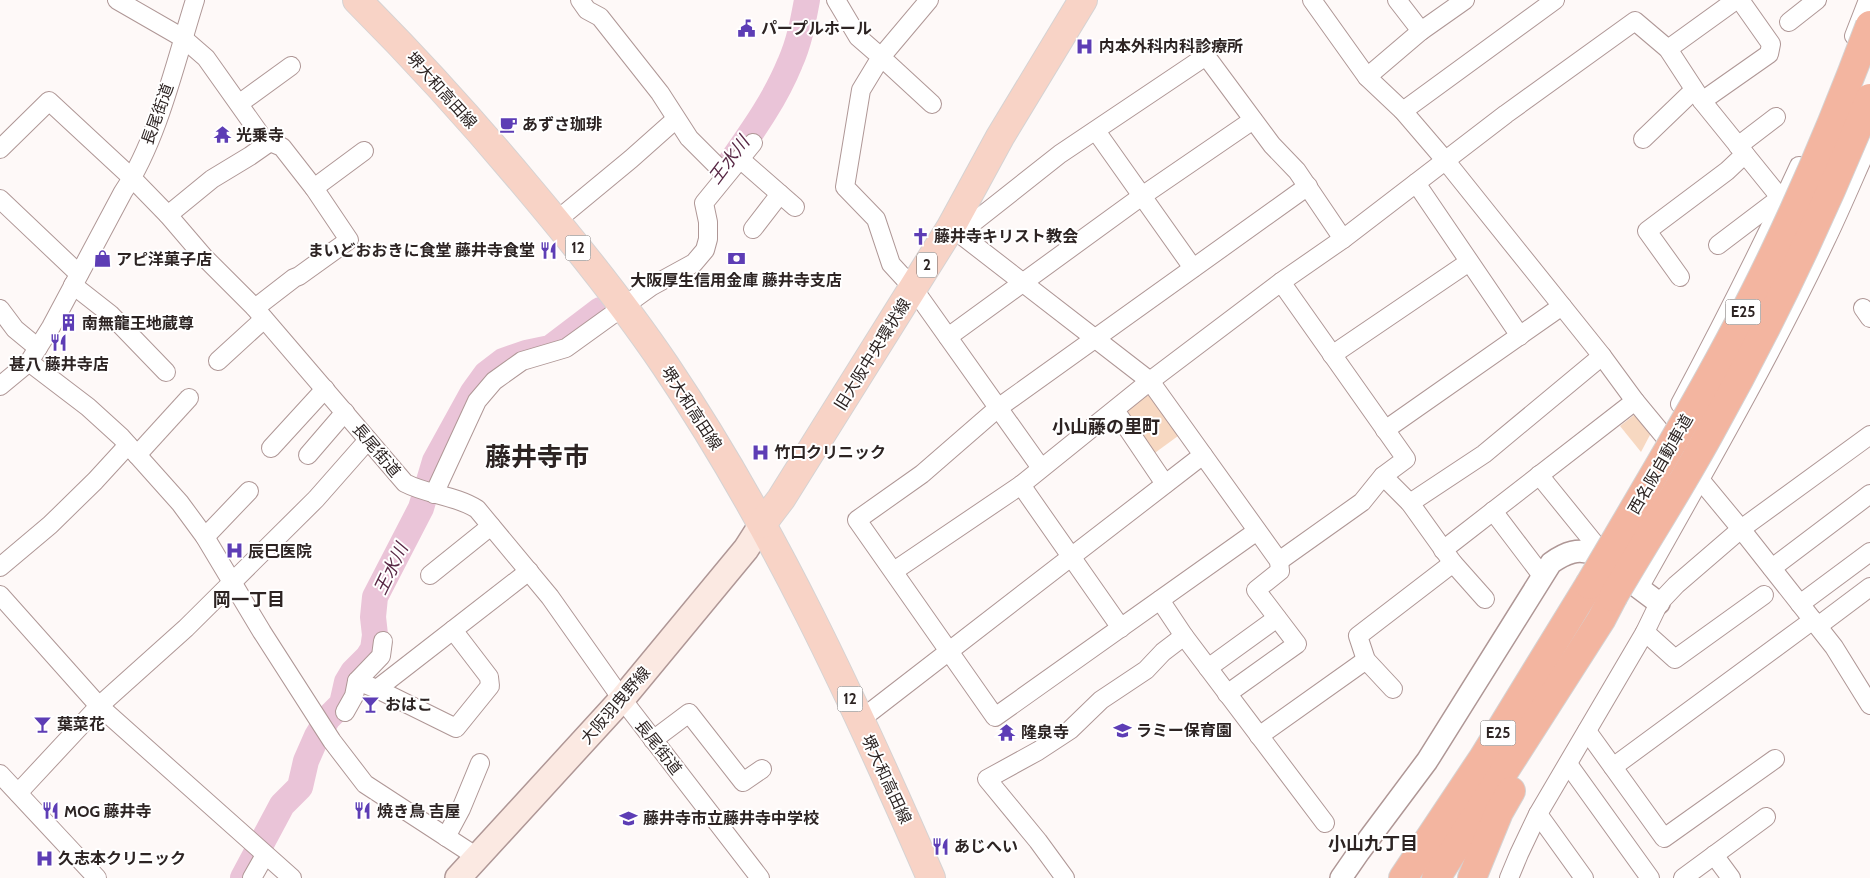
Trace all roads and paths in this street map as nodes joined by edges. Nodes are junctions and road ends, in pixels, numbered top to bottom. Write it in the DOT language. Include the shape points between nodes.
graph roads {
  1 [pos="117,0"];
  2 [pos="195,0"];
  3 [pos="357,0"];
  4 [pos="580,0"];
  5 [pos="836,0"];
  6 [pos="929,0"];
  7 [pos="1312,0"];
  8 [pos="1397,0"];
  9 [pos="1465,0"];
  10 [pos="1555,0"];
  11 [pos="1738,0"];
  12 [pos="1818,0"];
  13 [pos="1868,0"];
  14 [pos="1081,1"];
  15 [pos="1789,22"];
  16 [pos="1870,25"];
  17 [pos="1421,31"];
  18 [pos="183,38"];
  19 [pos="1668,49"];
  20 [pos="881,57"];
  21 [pos="291,66"];
  22 [pos="1367,77"];
  23 [pos="1698,96"];
  24 [pos="1870,98"];
  25 [pos="240,103"];
  26 [pos="932,104"];
  27 [pos="1403,111"];
  28 [pos="1776,117"];
  29 [pos="676,119"];
  30 [pos="1253,120"];
  31 [pos="1096,131"];
  32 [pos="1643,139"];
  33 [pos="1870,143"];
  34 [pos="267,144"];
  35 [pos="753,144"];
  36 [pos="0,149"];
  37 [pos="1741,150"];
  38 [pos="364,151"];
  39 [pos="740,159"];
  40 [pos="1445,160"];
  41 [pos="1865,169"];
  42 [pos="726,176"];
  43 [pos="132,178"];
  44 [pos="1416,183"];
  45 [pos="1308,186"];
  46 [pos="314,188"];
  47 [pos="780,194"];
  48 [pos="1142,196"];
  49 [pos="0,199"];
  50 [pos="1782,199"];
  51 [pos="795,207"];
  52 [pos="168,215"];
  53 [pos="556,221"];
  54 [pos="753,229"];
  55 [pos="956,230"];
  56 [pos="1343,239"];
  57 [pos="1718,245"];
  58 [pos="1469,262"];
  59 [pos="1193,268"];
  60 [pos="1680,277"];
  61 [pos="76,280"];
  62 [pos="1024,282"];
  63 [pos="1281,282"];
  64 [pos="913,288"];
  65 [pos="1562,306"];
  66 [pos="624,307"];
  67 [pos="0,309"];
  68 [pos="260,314"];
  69 [pos="1520,336"];
  70 [pos="948,337"];
  71 [pos="1094,337"];
  72 [pos="33,355"];
  73 [pos="1332,355"];
  74 [pos="1602,356"];
  75 [pos="218,361"];
  76 [pos="166,372"];
  77 [pos="1150,381"];
  78 [pos="0,386"];
  79 [pos="325,389"];
  80 [pos="189,398"];
  81 [pos="1635,401"];
  82 [pos="998,408"];
  83 [pos="1115,410"];
  84 [pos="345,412"];
  85 [pos="1386,430"];
  86 [pos="1662,435"];
  87 [pos="1870,435"];
  88 [pos="368,440"];
  89 [pos="271,448"];
  90 [pos="132,450"];
  91 [pos="308,455"];
  92 [pos="1203,455"];
  93 [pos="1041,468"];
  94 [pos="1539,475"];
  95 [pos="1383,476"];
  96 [pos="1700,480"];
  97 [pos="1165,484"];
  98 [pos="1021,485"];
  99 [pos="249,491"];
  100 [pos="428,493"];
  101 [pos="1870,494"];
  102 [pos="1410,503"];
  103 [pos="1493,511"];
  104 [pos="762,524"];
  105 [pos="491,526"];
  106 [pos="1741,529"];
  107 [pos="1257,531"];
  108 [pos="205,537"];
  109 [pos="1597,552"];
  110 [pos="1870,552"];
  111 [pos="1448,556"];
  112 [pos="1070,557"];
  113 [pos="1279,562"];
  114 [pos="0,567"];
  115 [pos="1772,568"];
  116 [pos="529,571"];
  117 [pos="894,571"];
  118 [pos="430,575"];
  119 [pos="1542,577"];
  120 [pos="233,581"];
  121 [pos="1870,587"];
  122 [pos="1639,588"];
  123 [pos="0,595"];
  124 [pos="1764,595"];
  125 [pos="1485,599"];
  126 [pos="1160,600"];
  127 [pos="1601,601"];
  128 [pos="1658,603"];
  129 [pos="1800,604"];
  130 [pos="1277,618"];
  131 [pos="1815,623"];
  132 [pos="1121,628"];
  133 [pos="454,630"];
  134 [pos="1645,632"];
  135 [pos="1184,636"];
  136 [pos="383,641"];
  137 [pos="948,650"];
  138 [pos="1366,660"];
  139 [pos="1208,668"];
  140 [pos="357,681"];
  141 [pos="377,689"];
  142 [pos="1392,689"];
  143 [pos="1228,694"];
  144 [pos="622,698"];
  145 [pos="1870,705"];
  146 [pos="99,706"];
  147 [pos="346,712"];
  148 [pos="860,720"];
  149 [pos="1587,731"];
  150 [pos="1259,736"];
  151 [pos="653,740"];
  152 [pos="1775,759"];
  153 [pos="480,763"];
  154 [pos="1568,764"];
  155 [pos="1612,767"];
  156 [pos="762,768"];
  157 [pos="0,774"];
  158 [pos="18,793"];
  159 [pos="1538,814"];
  160 [pos="1766,817"];
  161 [pos="1325,823"];
  162 [pos="446,837"];
  163 [pos="265,855"];
  164 [pos="1714,855"];
  165 [pos="476,857"];
  166 [pos="1515,874"];
  167 [pos="87,875"];
  168 [pos="252,878"];
  169 [pos="292,878"];
  170 [pos="458,878"];
  171 [pos="760,878"];
  172 [pos="931,878"];
  173 [pos="1065,878"];
  174 [pos="1341,878"];
  175 [pos="1403,878"];
  176 [pos="1436,878"];
  177 [pos="1472,878"];
  178 [pos="1584,878"];
  179 [pos="1650,878"];
  180 [pos="1683,878"];
  181 [pos="1731,878"];
  1 -- 18 [label="street"];
  2 -- 18 [label="street, 長尾街道"];
  3 -- 53 [label="main road, 堺大和高田線 / 12" via="448,96"];
  4 -- 29 [label="street" via="587,10 600,17 660,93"];
  5 -- 20 [label="street" via="858,37"];
  6 -- 20 [label="street"];
  7 -- 22 [label="street"];
  8 -- 17 [label="street"];
  9 -- 17 [label="street"];
  10 -- 27 [label="street"];
  11 -- 19 [label="street"];
  11 -- 23 [label="street" via="1771,44 1769,54"];
  12 -- 15 [label="street"];
  13 -- 50 [label="street"];
  14 -- 55 [label="main road, 旧大阪中央環状線 / 2" via="1000,137"];
  16 -- 127 [label="highway, 西名阪自動車道 / E25, bridge" via="1773,255 1692,410"];
  17 -- 22 [label="street"];
  18 -- 25 [label="street" via="206,58"];
  18 -- 43 [label="street, 長尾街道" via="156,123"];
  19 -- 23 [label="street"];
  19 -- 40 [label="street" via="1635,21"];
  20 -- 26 [label="street"];
  20 -- 64 [label="street" via="862,90 845,187 876,219 891,264"];
  21 -- 25 [label="street"];
  22 -- 27 [label="street"];
  23 -- 32 [label="street"];
  23 -- 37 [label="street"];
  24 -- 127 [label="highway, 西名阪自動車道 / E25, bridge" via="1779,302 1711,432"];
  25 -- 34 [label="street"];
  27 -- 40 [label="street"];
  28 -- 37 [label="street"];
  29 -- 42 [label="street" via="689,138"];
  29 -- 53 [label="street"];
  30 -- 31 [label="street" via="1206,56"];
  30 -- 45 [label="street"];
  30 -- 48 [label="street"];
  31 -- 48 [label="street"];
  31 -- 55 [label="street"];
  33 -- 41 [label="street"];
  34 -- 46 [label="street" via="270,142 282,147"];
  34 -- 52 [label="street" via="212,179"];
  35 -- 39 [label="street"];
  36 -- 43 [label="street" via="49,101"];
  37 -- 50 [label="street"];
  37 -- 60 [label="street" via="1727,171 1647,231"];
  38 -- 46 [label="street"];
  39 -- 42 [label="street"];
  39 -- 47 [label="street"];
  40 -- 44 [label="street"];
  40 -- 65 [label="street"];
  41 -- 96 [label="street"];
  42 -- 66 [label="street" via="704,203 708,222 705,250 694,263 652,286"];
  43 -- 52 [label="street, 長尾街道"];
  43 -- 61 [label="street"];
  44 -- 56 [label="street"];
  44 -- 58 [label="street"];
  45 -- 56 [label="street"];
  45 -- 59 [label="street"];
  46 -- 68 [label="street" via="349,240 294,278"];
  47 -- 51 [label="street"];
  47 -- 54 [label="street"];
  48 -- 59 [label="street"];
  48 -- 62 [label="street"];
  49 -- 61 [label="street"];
  50 -- 57 [label="street"];
  50 -- 86 [label="street" via="1726,318"];
  52 -- 68 [label="street, 長尾街道"];
  53 -- 66 [label="main road, 堺大和高田線 / 12"];
  55 -- 62 [label="street"];
  55 -- 64 [label="main road, 旧大阪中央環状線 / 2"];
  56 -- 63 [label="street"];
  58 -- 69 [label="street"];
  58 -- 73 [label="street"];
  59 -- 71 [label="street"];
  61 -- 72 [label="street"];
  61 -- 76 [label="street"];
  62 -- 70 [label="street"];
  62 -- 71 [label="street"];
  63 -- 73 [label="street"];
  63 -- 77 [label="street"];
  64 -- 70 [label="street"];
  64 -- 104 [label="main road, 旧大阪中央環状線 / 2" via="781,499"];
  65 -- 69 [label="street"];
  65 -- 74 [label="street"];
  66 -- 100 [label="street" via="566,348 522,361 494,381 477,401"];
  66 -- 104 [label="main road, 堺大和高田線 / 12" via="666,367"];
  67 -- 72 [label="street"];
  68 -- 75 [label="street"];
  68 -- 79 [label="street, 長尾街道"];
  69 -- 85 [label="street"];
  70 -- 82 [label="street"];
  71 -- 77 [label="street"];
  71 -- 82 [label="street"];
  72 -- 78 [label="street"];
  72 -- 90 [label="street"];
  73 -- 85 [label="street"];
  74 -- 81 [label="street"];
  74 -- 102 [label="street" via="1484,454"];
  77 -- 83 [label="street"];
  77 -- 92 [label="street"];
  79 -- 84 [label="street, 長尾街道"];
  79 -- 89 [label="street"];
  80 -- 90 [label="street"];
  81 -- 86 [label="street"];
  81 -- 94 [label="street"];
  82 -- 93 [label="street"];
  82 -- 117 [label="street" via="922,474 857,520"];
  83 -- 93 [label="street"];
  83 -- 97 [label="street"];
  84 -- 88 [label="street, 長尾街道"];
  84 -- 91 [label="street"];
  85 -- 95 [label="street" via="1406,459"];
  86 -- 96 [label="street"];
  86 -- 109 [label="street"];
  87 -- 106 [label="street"];
  88 -- 100 [label="street, 長尾街道" via="405,484"];
  88 -- 120 [label="street" via="316,499"];
  90 -- 108 [label="street" via="180,503"];
  90 -- 114 [label="street"];
  92 -- 97 [label="street"];
  92 -- 107 [label="street"];
  93 -- 98 [label="street"];
  94 -- 103 [label="street"];
  94 -- 109 [label="street"];
  95 -- 102 [label="street"];
  95 -- 113 [label="street" via="1362,502"];
  96 -- 106 [label="street"];
  96 -- 122 [label="street"];
  97 -- 112 [label="street"];
  98 -- 112 [label="street"];
  98 -- 117 [label="street"];
  99 -- 108 [label="street"];
  100 -- 105 [label="street, 長尾街道" via="466,502 477,509"];
  101 -- 115 [label="street"];
  102 -- 111 [label="street"];
  103 -- 111 [label="street"];
  103 -- 119 [label="street"];
  104 -- 144 [label="main road, 大阪羽曳野線" via="746,549"];
  104 -- 148 [label="main road, 堺大和高田線 / 12" via="813,620"];
  105 -- 116 [label="street, 長尾街道"];
  105 -- 118 [label="street"];
  106 -- 115 [label="street"];
  106 -- 128 [label="street"];
  107 -- 113 [label="street"];
  107 -- 126 [label="street"];
  108 -- 120 [label="street"];
  109 -- 119 [label="street" via="1575,551 1561,556"];
  109 -- 122 [label="street"];
  110 -- 129 [label="street"];
  111 -- 125 [label="street"];
  111 -- 138 [label="street" via="1358,636"];
  112 -- 132 [label="street"];
  112 -- 137 [label="street"];
  113 -- 130 [label="street" via="1280,571 1256,590"];
  115 -- 129 [label="street"];
  116 -- 133 [label="street"];
  116 -- 144 [label="street, 長尾街道"];
  117 -- 137 [label="street"];
  119 -- 174 [label="street" via="1427,761"];
  120 -- 146 [label="street" via="164,649"];
  120 -- 162 [label="street" via="328,735 365,784"];
  121 -- 131 [label="street"];
  122 -- 128 [label="street"];
  123 -- 146 [label="street"];
  124 -- 134 [label="street" via="1676,659"];
  126 -- 132 [label="street"];
  126 -- 135 [label="street"];
  127 -- 175 [label="highway, 西名阪自動車道 / E25" via="1483,758"];
  127 -- 176 [label="highway, 西名阪自動車道 / E25"];
  127 -- 177 [label="highway" via="1572,690 1499,812"];
  128 -- 134 [label="street"];
  129 -- 131 [label="street"];
  130 -- 139 [label="street"];
  130 -- 143 [label="street" via="1297,644"];
  131 -- 145 [label="street"];
  131 -- 155 [label="street"];
  132 -- 137 [label="street" via="995,717"];
  133 -- 141 [label="street"];
  133 -- 141 [label="street" via="489,677 490,686 456,728"];
  134 -- 149 [label="street"];
  135 -- 139 [label="street"];
  135 -- 173 [label="street" via="1146,670 1101,700 1070,730 987,779"];
  136 -- 140 [label="street" via="381,656"];
  137 -- 148 [label="street"];
  138 -- 142 [label="street"];
  138 -- 150 [label="street"];
  139 -- 143 [label="street"];
  140 -- 141 [label="street"];
  140 -- 147 [label="street"];
  143 -- 150 [label="street"];
  144 -- 151 [label="street, 長尾街道"];
  144 -- 165 [label="main road, 大阪羽曳野線"];
  146 -- 158 [label="street"];
  146 -- 163 [label="street"];
  148 -- 172 [label="main road, 堺大和高田線 / 12"];
  149 -- 154 [label="street"];
  149 -- 155 [label="street"];
  150 -- 161 [label="street"];
  151 -- 156 [label="street" via="689,713 744,782"];
  151 -- 171 [label="street, 長尾街道"];
  152 -- 155 [label="street" via="1664,838"];
  153 -- 162 [label="street"];
  154 -- 159 [label="street"];
  154 -- 179 [label="street"];
  157 -- 158 [label="street"];
  158 -- 167 [label="street"];
  159 -- 166 [label="street"];
  159 -- 178 [label="street"];
  160 -- 164 [label="street"];
  162 -- 165 [label="street"];
  163 -- 168 [label="street"];
  163 -- 169 [label="street"];
  164 -- 180 [label="street"];
  164 -- 181 [label="street"];
  165 -- 170 [label="main road, 大阪羽曳野線"];
}
